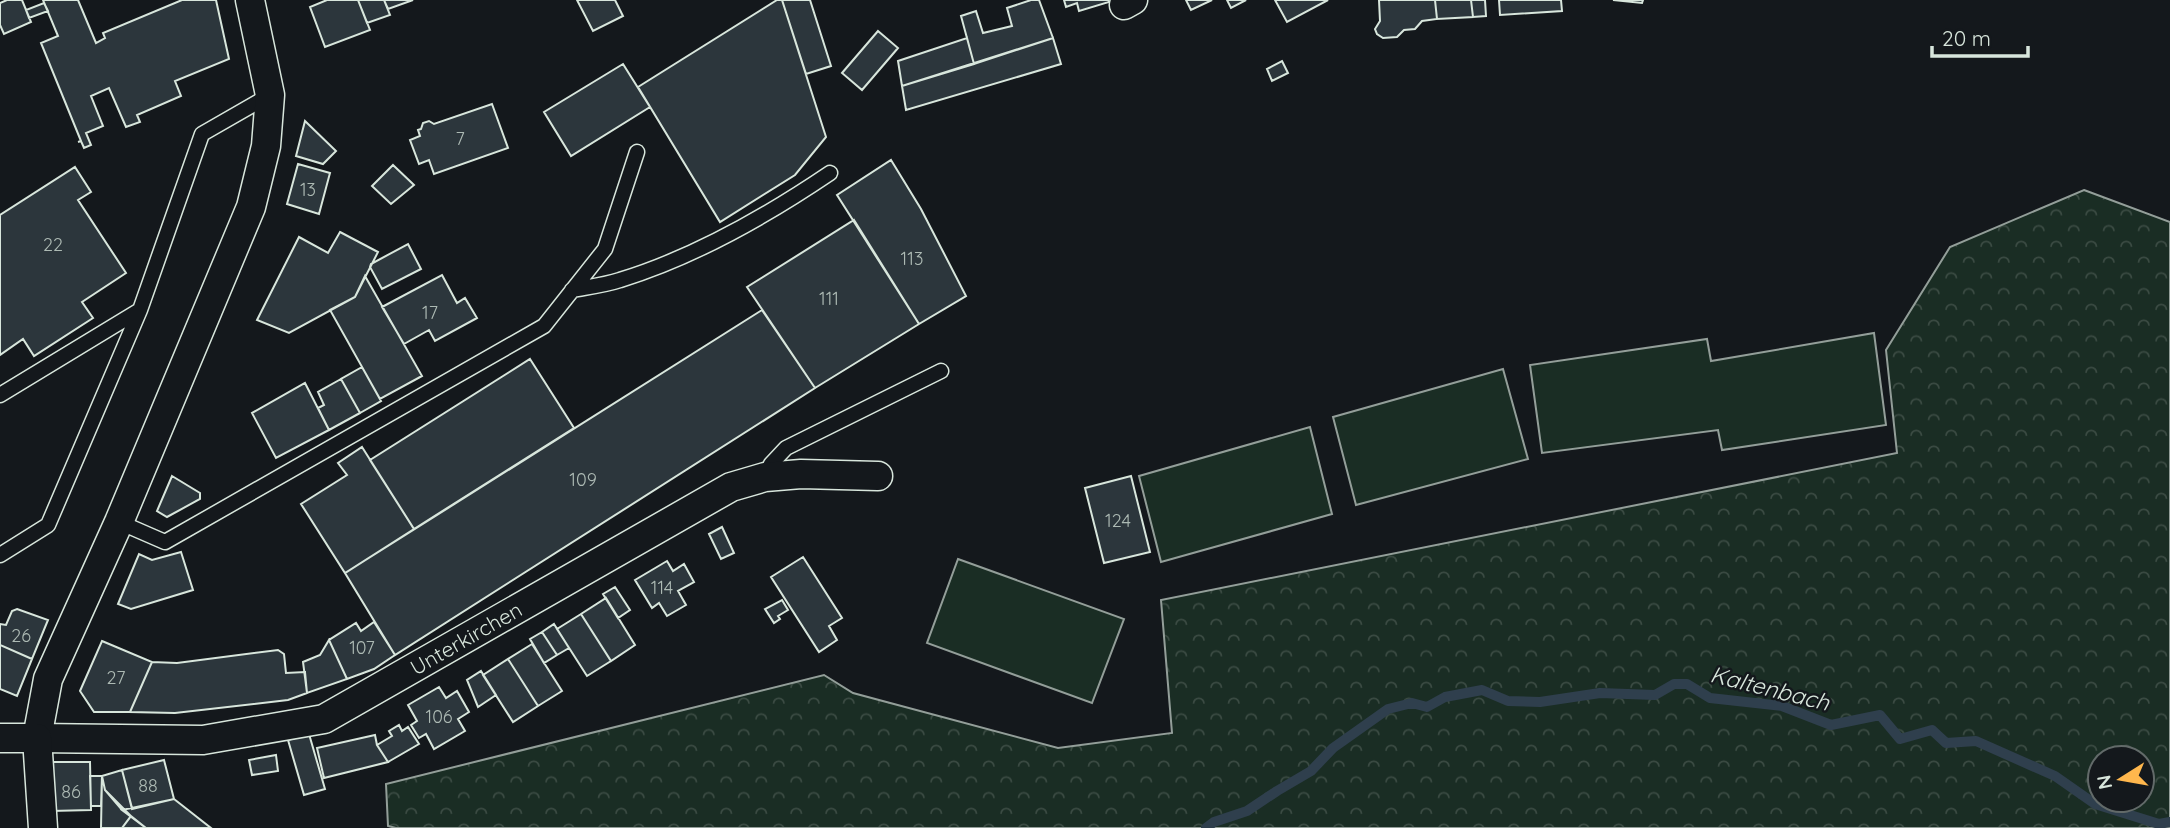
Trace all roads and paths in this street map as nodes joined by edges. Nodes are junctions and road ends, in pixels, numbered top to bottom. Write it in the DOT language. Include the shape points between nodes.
graph roads {
  1 [pos="250,0"];
  2 [pos="270,95"];
  3 [pos="637,152"];
  4 [pos="830,173"];
  5 [pos="572,290"];
  6 [pos="140,310"];
  7 [pos="941,371"];
  8 [pos="0,395"];
  9 [pos="878,476"];
  10 [pos="765,477"];
  11 [pos="119,522"];
  12 [pos="0,555"];
  13 [pos="0,738"];
  14 [pos="37,738"];
  15 [pos="43,828"];
  1 -- 2 [label="street"];
  2 -- 6 [label="lane" via="202,135"];
  2 -- 11 [label="street" via="266,146 251,207"];
  3 -- 5 [label="lane" via="604,249"];
  4 -- 5 [label="lane" via="723,238 617,281"];
  5 -- 11 [label="lane" via="544,326 165,542"];
  6 -- 8 [label="lane"];
  6 -- 12 [label="lane" via="48,525"];
  7 -- 10 [label="lane" via="786,448"];
  9 -- 10 [label="street, Unterkirchen"];
  10 -- 14 [label="street, Unterkirchen" via="731,487 324,719 203,740"];
  11 -- 14 [label="street" via="48,679"];
  13 -- 14 [label="street, Unterkirchen"];
  14 -- 15 [label="street"];
}
